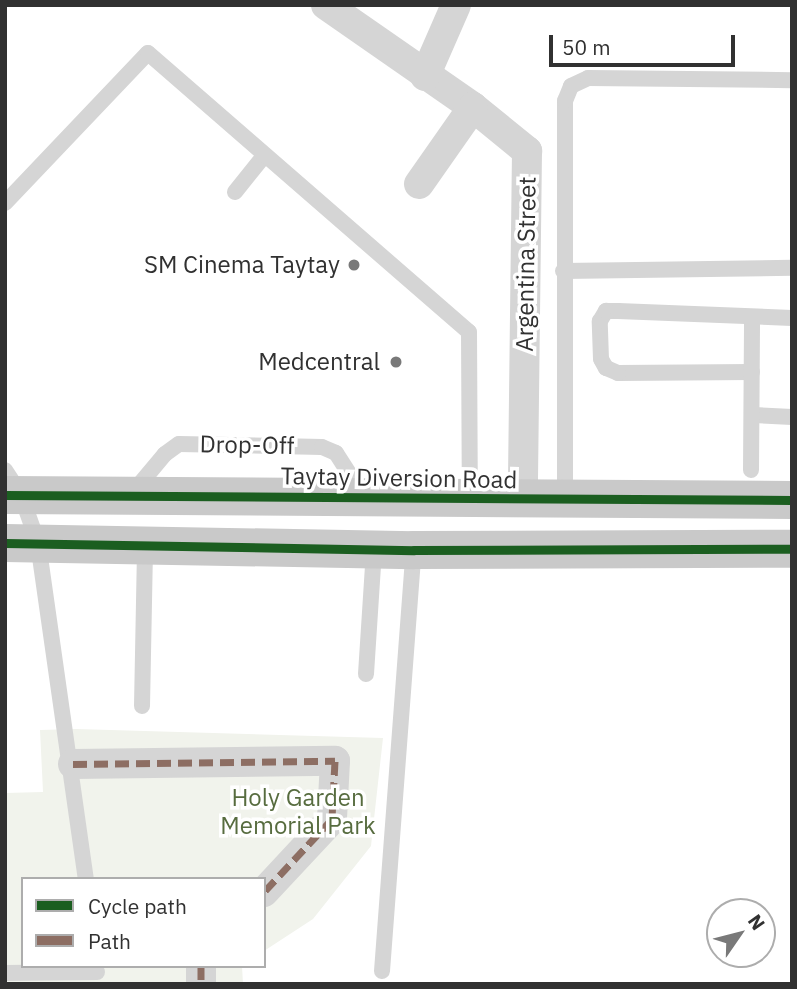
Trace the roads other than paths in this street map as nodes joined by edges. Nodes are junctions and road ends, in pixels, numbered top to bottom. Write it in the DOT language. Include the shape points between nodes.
graph roads {
  1 [pos="326,5"];
  2 [pos="456,5"];
  3 [pos="425,76"];
  4 [pos="792,80"];
  5 [pos="473,107"];
  6 [pos="263,157"];
  7 [pos="419,184"];
  8 [pos="235,192"];
  9 [pos="5,203"];
  10 [pos="792,268"];
  11 [pos="564,271"];
  12 [pos="752,318"];
  13 [pos="792,318"];
  14 [pos="752,372"];
  15 [pos="754,415"];
  16 [pos="792,417"];
  17 [pos="750,483"];
  18 [pos="10,487"];
  19 [pos="363,495"];
  20 [pos="130,496"];
  21 [pos="470,500"];
  22 [pos="523,500"];
  23 [pos="565,500"];
  24 [pos="792,500"];
  25 [pos="21,543"];
  26 [pos="145,545"];
  27 [pos="792,549"];
  28 [pos="374,550"];
  29 [pos="414,550"];
  30 [pos="366,674"];
  31 [pos="142,706"];
  32 [pos="73,764"];
  33 [pos="86,877"];
  34 [pos="266,890"];
  35 [pos="382,971"];
  36 [pos="5,973"];
  37 [pos="97,974"];
  1 -- 3 [label="street, Argentina Street"];
  2 -- 3 [label="street"];
  3 -- 5 [label="street, Argentina Street"];
  4 -- 11 [label="lane" via="588,78 571,86 565,102"];
  5 -- 7 [label="street"];
  5 -- 22 [label="street, Argentina Street" via="527,151"];
  6 -- 8 [label="lane"];
  6 -- 9 [label="lane" via="148,53"];
  6 -- 21 [label="lane" via="469,332"];
  10 -- 11 [label="lane"];
  11 -- 23 [label="lane"];
  12 -- 13 [label="lane"];
  12 -- 14 [label="lane"];
  12 -- 14 [label="lane" via="606,311 600,321 601,359 606,368 618,373"];
  14 -- 15 [label="lane"];
  15 -- 16 [label="lane"];
  15 -- 17 [label="lane"];
  17 -- 23 [label="main road, Taytay Diversion Road"];
  17 -- 24 [label="main road, Taytay Diversion Road"];
  18 -- 20 [label="main road, Taytay Diversion Road"];
  18 -- 25 [label="lane"];
  19 -- 20 [label="main road, Taytay Diversion Road"];
  19 -- 20 [label="lane, Drop-Off" via="336,453 322,447 179,444"];
  19 -- 21 [label="main road, Taytay Diversion Road"];
  21 -- 22 [label="main road, Taytay Diversion Road"];
  22 -- 23 [label="main road, Taytay Diversion Road"];
  25 -- 26 [label="main road"];
  25 -- 32 [label="lane"];
  26 -- 28 [label="main road"];
  26 -- 31 [label="lane"];
  27 -- 29 [label="main road"];
  28 -- 29 [label="main road"];
  28 -- 30 [label="lane"];
  29 -- 35 [label="lane"];
  32 -- 33 [label="lane"];
  32 -- 34 [label="street" via="335,761 332,819"];
  36 -- 37 [label="lane"];
}
